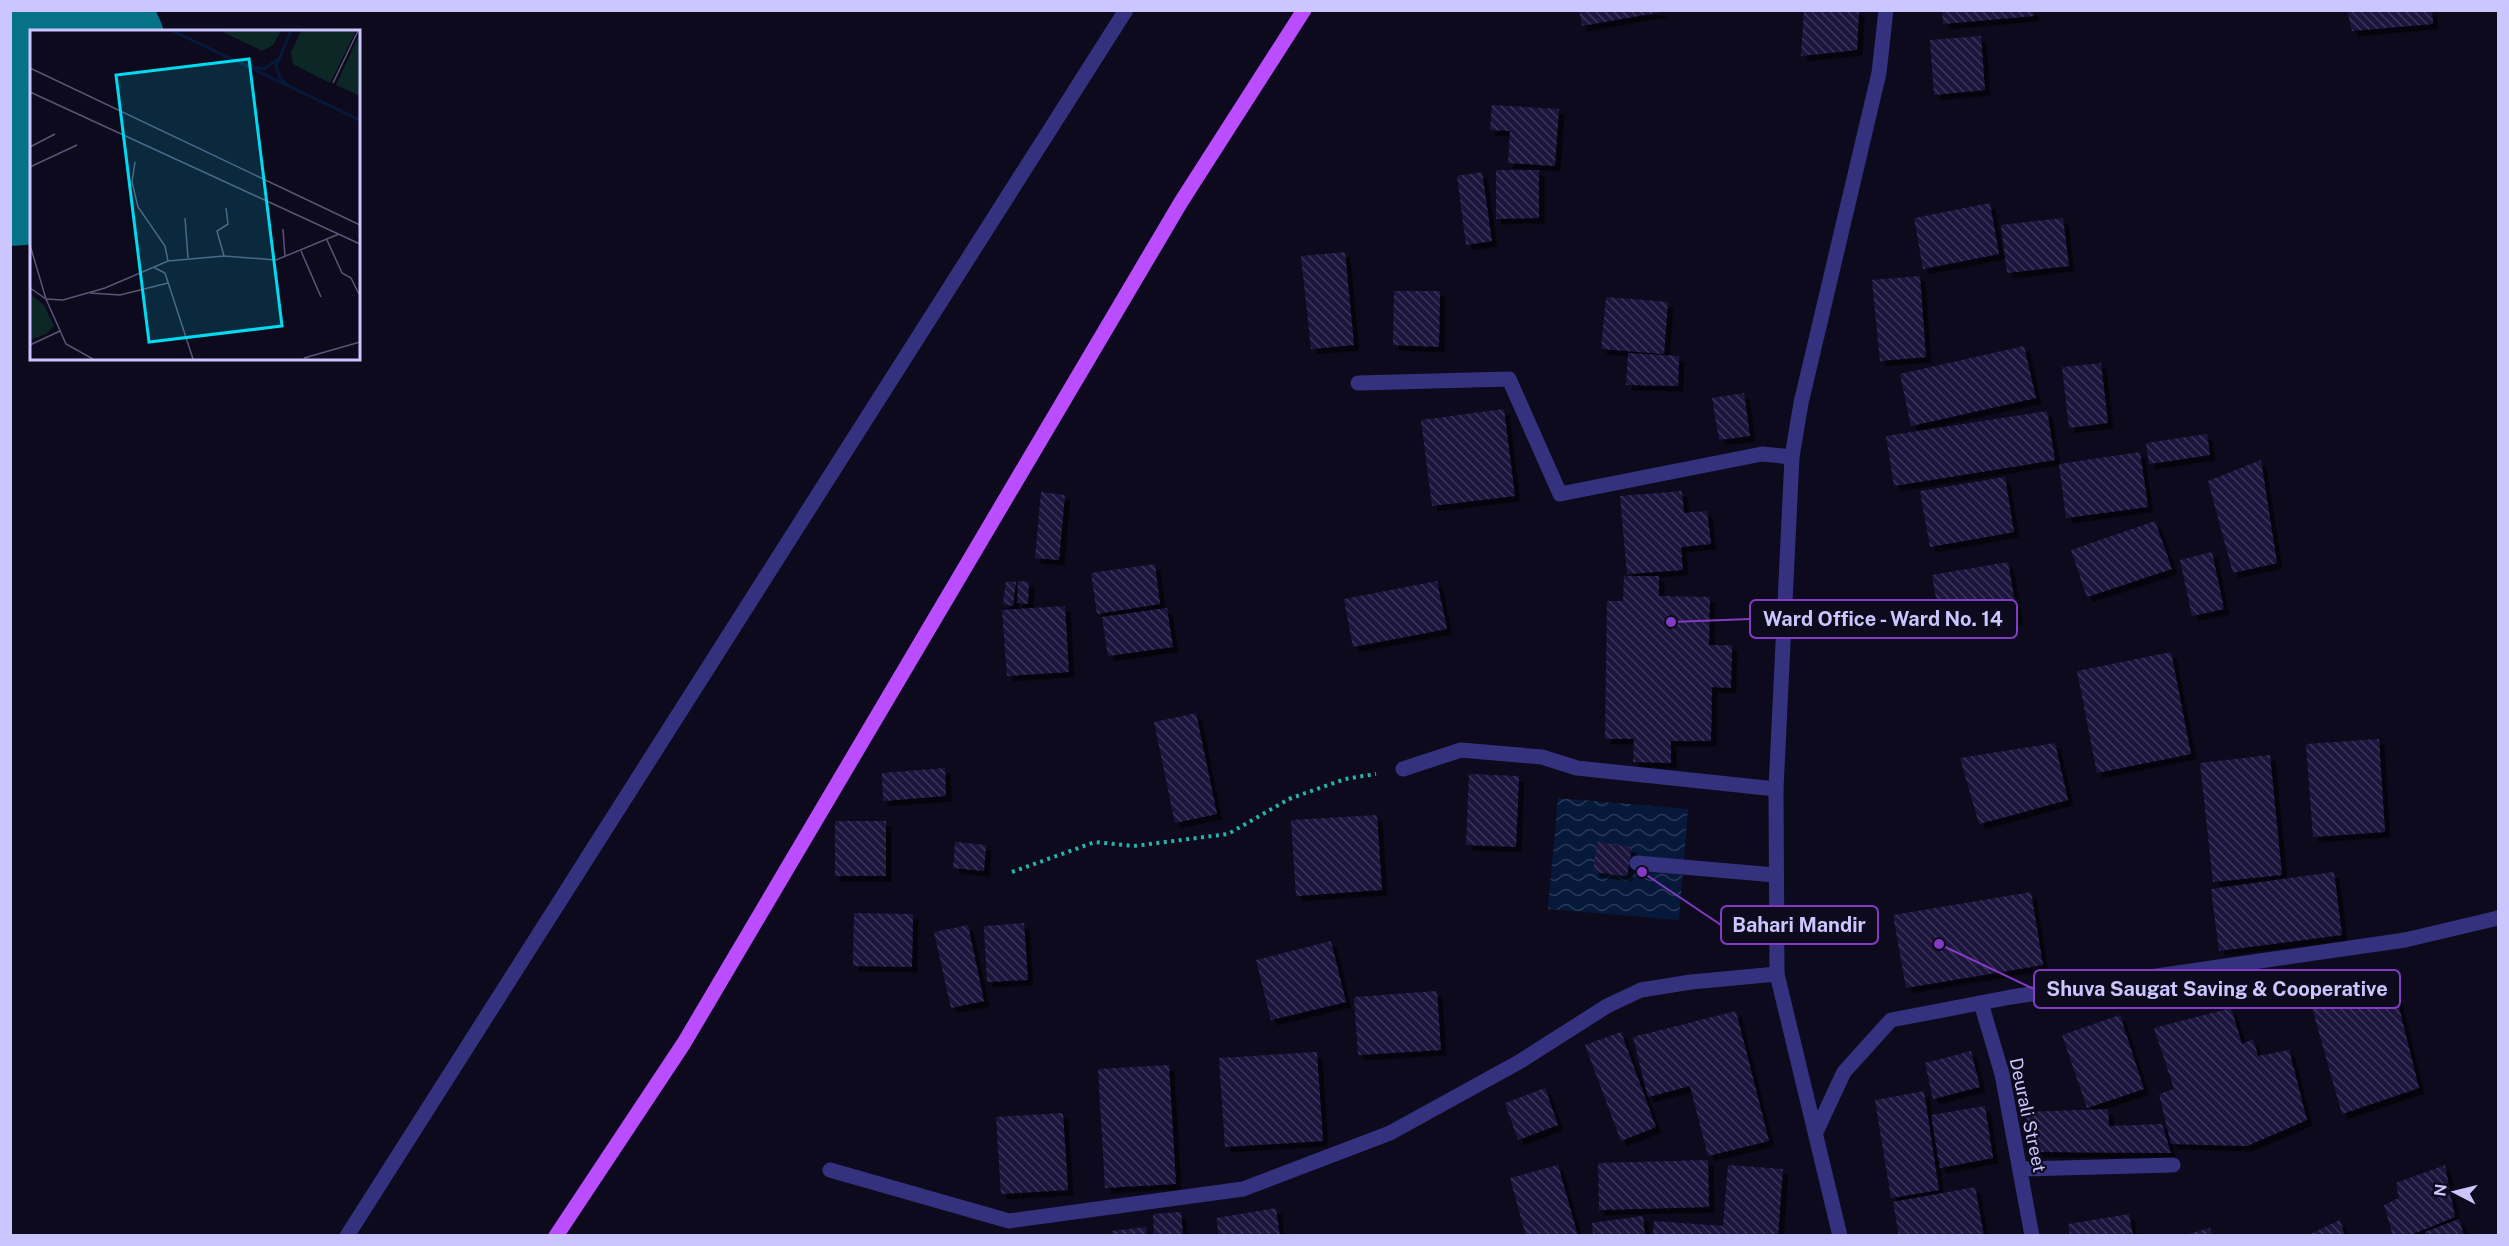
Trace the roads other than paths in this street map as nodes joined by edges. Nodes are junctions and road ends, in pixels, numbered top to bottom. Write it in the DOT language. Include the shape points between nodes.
graph roads {
  1 [pos="1126,10"];
  2 [pos="1304,10"];
  3 [pos="1886,10"];
  4 [pos="1358,383"];
  5 [pos="1792,457"];
  6 [pos="1403,769"];
  7 [pos="1776,789"];
  8 [pos="1637,863"];
  9 [pos="1774,875"];
  10 [pos="2499,918"];
  11 [pos="1777,974"];
  12 [pos="1981,1004"];
  13 [pos="1816,1132"];
  14 [pos="2173,1165"];
  15 [pos="2019,1169"];
  16 [pos="830,1170"];
  17 [pos="347,1236"];
  18 [pos="556,1236"];
  19 [pos="1840,1236"];
  20 [pos="2032,1236"];
  1 -- 17 [label="street"];
  2 -- 18 [label="main road" via="1181,202 684,1043"];
  3 -- 5 [label="street" via="1879,73 1801,403"];
  4 -- 5 [label="street" via="1509,379 1560,494 1762,454"];
  5 -- 7 [label="street"];
  6 -- 7 [label="street" via="1461,750 1542,757 1577,768"];
  7 -- 9 [label="street"];
  8 -- 9 [label="street"];
  9 -- 11 [label="street"];
  10 -- 12 [label="street" via="2405,940"];
  11 -- 13 [label="street"];
  11 -- 16 [label="street" via="1641,990 1390,1133 1242,1189 1009,1221"];
  12 -- 13 [label="street" via="1891,1020 1844,1072"];
  12 -- 15 [label="street, Deurali Street" via="2002,1074"];
  13 -- 19 [label="street"];
  14 -- 15 [label="street"];
  15 -- 20 [label="street, Deurali Street"];
}
